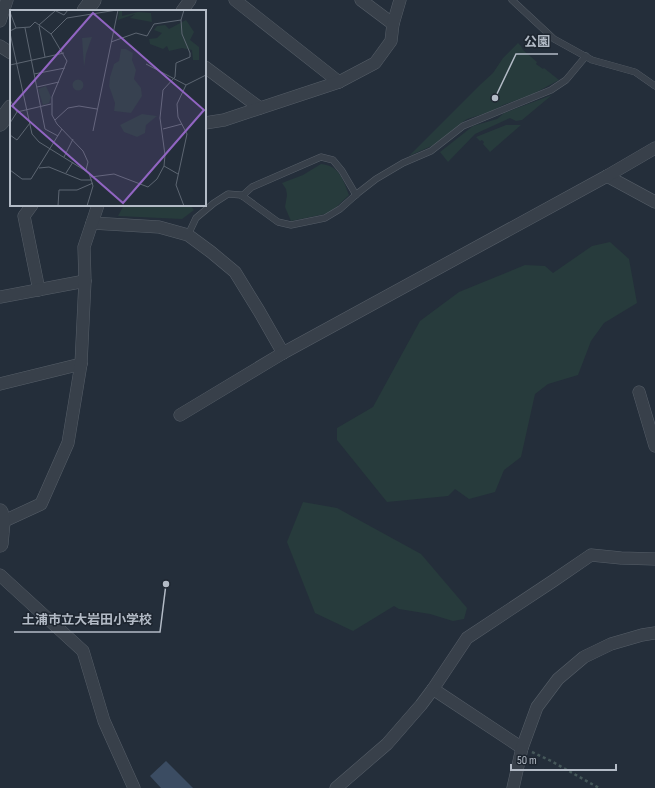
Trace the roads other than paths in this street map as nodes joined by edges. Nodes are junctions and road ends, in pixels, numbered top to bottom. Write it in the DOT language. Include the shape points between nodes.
graph roads {
  1 [pos="7,0"];
  2 [pos="93,0"];
  3 [pos="190,0"];
  4 [pos="235,0"];
  5 [pos="361,0"];
  6 [pos="400,0"];
  7 [pos="512,0"];
  8 [pos="86,10"];
  9 [pos="183,10"];
  10 [pos="0,21"];
  11 [pos="393,24"];
  12 [pos="0,46"];
  13 [pos="10,52"];
  14 [pos="586,56"];
  15 [pos="206,68"];
  16 [pos="339,82"];
  17 [pos="655,86"];
  18 [pos="260,108"];
  19 [pos="10,109"];
  20 [pos="0,123"];
  21 [pos="206,123"];
  22 [pos="655,148"];
  23 [pos="607,176"];
  24 [pos="356,195"];
  25 [pos="242,196"];
  26 [pos="655,202"];
  27 [pos="31,206"];
  28 [pos="98,206"];
  29 [pos="92,223"];
  30 [pos="188,235"];
  31 [pos="84,281"];
  32 [pos="39,290"];
  33 [pos="0,297"];
  34 [pos="283,353"];
  35 [pos="81,364"];
  36 [pos="0,384"];
  37 [pos="639,392"];
  38 [pos="180,415"];
  39 [pos="655,446"];
  40 [pos="1,517"];
  41 [pos="0,544"];
  42 [pos="655,559"];
  43 [pos="0,574"];
  44 [pos="655,633"];
  45 [pos="434,690"];
  46 [pos="522,748"];
  47 [pos="134,788"];
  48 [pos="336,788"];
  49 [pos="513,788"];
  1 -- 10 [label="street"];
  2 -- 8 [label="street"];
  3 -- 9 [label="street"];
  4 -- 16 [label="street"];
  5 -- 11 [label="street"];
  6 -- 11 [label="street"];
  7 -- 14 [label="lane" via="554,39"];
  11 -- 16 [label="street" via="391,41 375,63"];
  12 -- 13 [label="street"];
  14 -- 17 [label="lane" via="635,72"];
  14 -- 24 [label="lane" via="566,80 551,90 463,126 431,151 403,163"];
  15 -- 18 [label="street"];
  16 -- 18 [label="street"];
  18 -- 21 [label="street" via="224,120"];
  19 -- 20 [label="street"];
  22 -- 23 [label="street"];
  23 -- 26 [label="street"];
  23 -- 34 [label="street"];
  24 -- 25 [label="lane" via="325,218 291,225 278,222"];
  24 -- 25 [label="lane" via="333,160 321,157 252,187"];
  25 -- 30 [label="lane" via="228,194 214,203 196,218"];
  27 -- 32 [label="street" via="24,216"];
  28 -- 29 [label="street"];
  29 -- 30 [label="street" via="159,227"];
  29 -- 31 [label="street" via="84,247"];
  30 -- 34 [label="street" via="236,272"];
  31 -- 32 [label="street"];
  31 -- 35 [label="street"];
  32 -- 33 [label="street"];
  34 -- 38 [label="street"];
  35 -- 36 [label="street"];
  35 -- 40 [label="street" via="68,443 41,504"];
  37 -- 39 [label="street"];
  40 -- 41 [label="street"];
  42 -- 45 [label="street" via="591,555 467,638"];
  43 -- 47 [label="street" via="84,652 104,721"];
  44 -- 46 [label="street" via="611,644 584,657 558,679 537,707"];
  45 -- 46 [label="street"];
  45 -- 48 [label="street" via="387,744"];
  46 -- 49 [label="street"];
}
